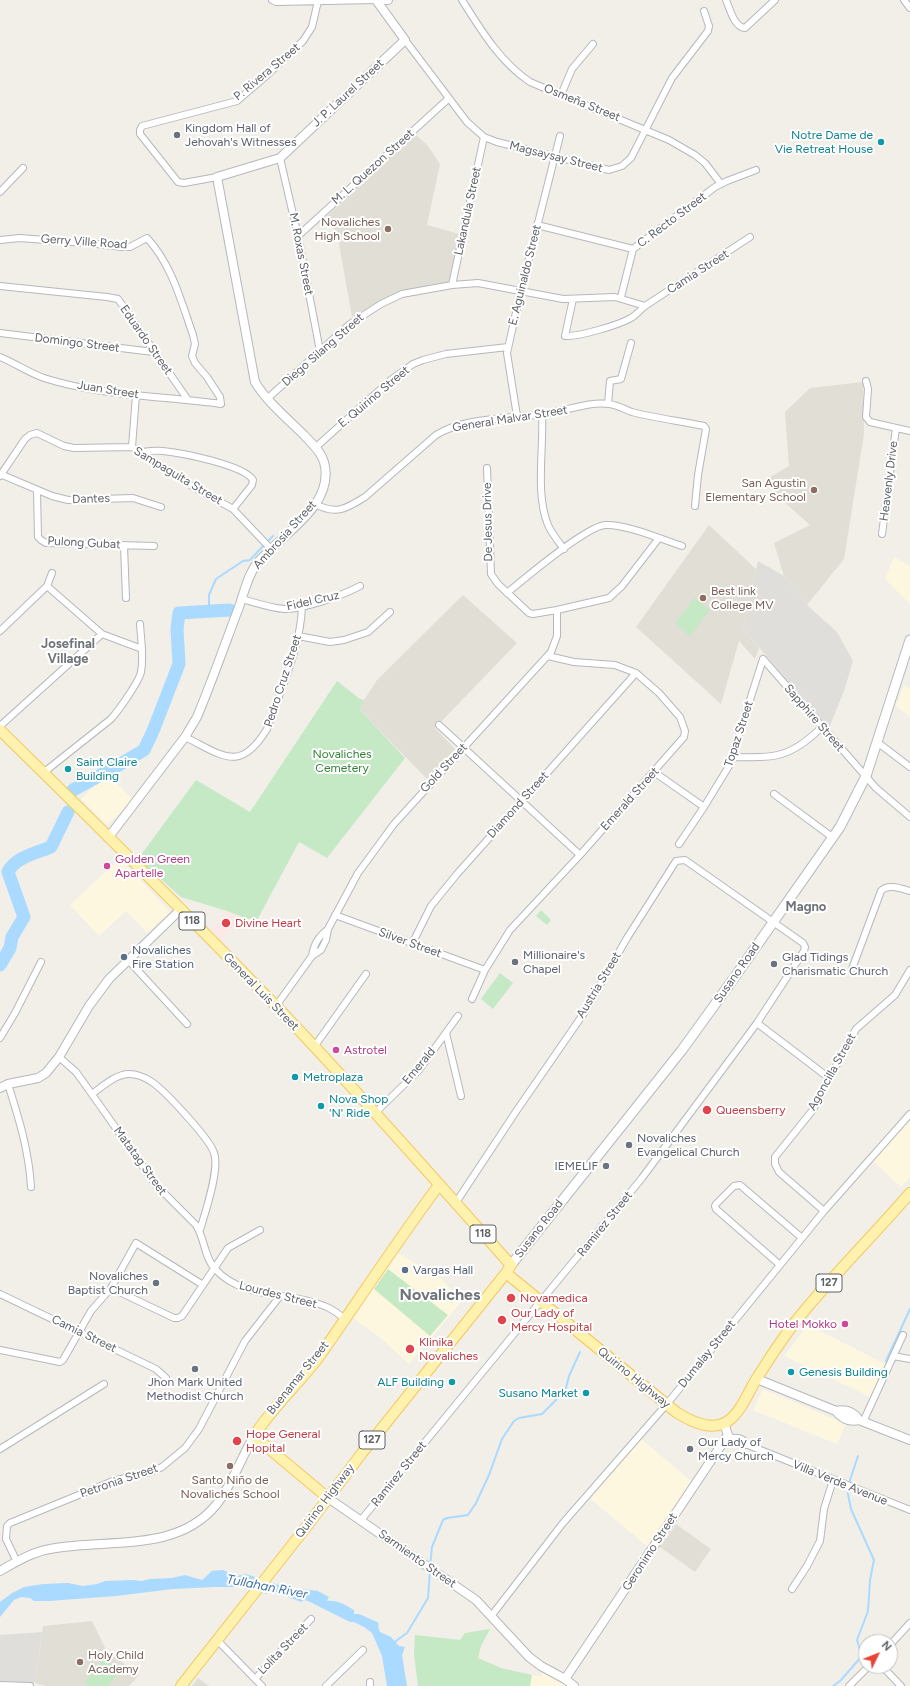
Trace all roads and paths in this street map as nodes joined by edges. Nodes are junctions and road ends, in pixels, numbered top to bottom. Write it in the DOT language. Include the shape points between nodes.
graph roads {
  1 [pos="376,0"];
  2 [pos="388,0"];
  3 [pos="462,0"];
  4 [pos="726,0"];
  5 [pos="775,0"];
  6 [pos="904,0"];
  7 [pos="274,1"];
  8 [pos="318,1"];
  9 [pos="910,8"];
  10 [pos="704,11"];
  11 [pos="405,40"];
  12 [pos="593,44"];
  13 [pos="561,95"];
  14 [pos="448,99"];
  15 [pos="142,126"];
  16 [pos="646,129"];
  17 [pos="560,136"];
  18 [pos="484,137"];
  19 [pos="555,157"];
  20 [pos="280,158"];
  21 [pos="23,168"];
  22 [pos="756,170"];
  23 [pos="217,177"];
  24 [pos="721,184"];
  25 [pos="0,192"];
  26 [pos="537,225"];
  27 [pos="298,236"];
  28 [pos="750,237"];
  29 [pos="0,240"];
  30 [pos="633,249"];
  31 [pos="452,285"];
  32 [pos="0,286"];
  33 [pos="520,290"];
  34 [pos="621,298"];
  35 [pos="573,299"];
  36 [pos="645,306"];
  37 [pos="0,333"];
  38 [pos="631,343"];
  39 [pos="508,347"];
  40 [pos="0,349"];
  41 [pos="320,350"];
  42 [pos="153,352"];
  43 [pos="1,357"];
  44 [pos="866,381"];
  45 [pos="136,395"];
  46 [pos="268,398"];
  47 [pos="188,400"];
  48 [pos="220,404"];
  49 [pos="608,404"];
  50 [pos="542,414"];
  51 [pos="517,416"];
  52 [pos="896,428"];
  53 [pos="910,431"];
  54 [pos="132,447"];
  55 [pos="316,447"];
  56 [pos="142,452"];
  57 [pos="487,468"];
  58 [pos="0,475"];
  59 [pos="37,490"];
  60 [pos="315,504"];
  61 [pos="696,506"];
  62 [pos="161,507"];
  63 [pos="233,509"];
  64 [pos="882,534"];
  65 [pos="660,538"];
  66 [pos="124,546"];
  67 [pos="154,546"];
  68 [pos="682,546"];
  69 [pos="269,547"];
  70 [pos="564,549"];
  71 [pos="52,573"];
  72 [pos="47,586"];
  73 [pos="360,586"];
  74 [pos="507,594"];
  75 [pos="126,598"];
  76 [pos="242,599"];
  77 [pos="302,606"];
  78 [pos="557,610"];
  79 [pos="390,612"];
  80 [pos="140,624"];
  81 [pos="0,631"];
  82 [pos="102,634"];
  83 [pos="298,636"];
  84 [pos="910,640"];
  85 [pos="142,649"];
  86 [pos="548,656"];
  87 [pos="763,659"];
  88 [pos="636,673"];
  89 [pos="439,725"];
  90 [pos="0,726"];
  91 [pos="822,727"];
  92 [pos="0,730"];
  93 [pos="185,737"];
  94 [pos="877,742"];
  95 [pos="463,747"];
  96 [pos="733,756"];
  97 [pos="910,767"];
  98 [pos="43,772"];
  99 [pos="654,772"];
  100 [pos="866,776"];
  101 [pos="774,794"];
  102 [pos="522,801"];
  103 [pos="704,807"];
  104 [pos="910,816"];
  105 [pos="108,838"];
  106 [pos="832,838"];
  107 [pos="679,844"];
  108 [pos="580,855"];
  109 [pos="910,891"];
  110 [pos="181,909"];
  111 [pos="335,915"];
  112 [pos="773,922"];
  113 [pos="412,944"];
  114 [pos="129,961"];
  115 [pos="41,962"];
  116 [pos="852,969"];
  117 [pos="485,970"];
  118 [pos="910,970"];
  119 [pos="366,974"];
  120 [pos="472,999"];
  121 [pos="276,1006"];
  122 [pos="458,1016"];
  123 [pos="757,1023"];
  124 [pos="187,1024"];
  125 [pos="446,1033"];
  126 [pos="0,1038"];
  127 [pos="314,1047"];
  128 [pos="59,1057"];
  129 [pos="829,1078"];
  130 [pos="8,1084"];
  131 [pos="0,1088"];
  132 [pos="92,1094"];
  133 [pos="461,1096"];
  134 [pos="376,1113"];
  135 [pos="910,1114"];
  136 [pos="439,1185"];
  137 [pos="31,1187"];
  138 [pos="910,1193"];
  139 [pos="455,1204"];
  140 [pos="824,1211"];
  141 [pos="200,1230"];
  142 [pos="260,1230"];
  143 [pos="802,1238"];
  144 [pos="780,1265"];
  145 [pos="214,1268"];
  146 [pos="508,1269"];
  147 [pos="203,1285"];
  148 [pos="112,1288"];
  149 [pos="0,1294"];
  150 [pos="280,1296"];
  151 [pos="541,1301"];
  152 [pos="345,1318"];
  153 [pos="78,1332"];
  154 [pos="903,1335"];
  155 [pos="0,1350"];
  156 [pos="893,1356"];
  157 [pos="910,1359"];
  158 [pos="166,1378"];
  159 [pos="757,1379"];
  160 [pos="104,1384"];
  161 [pos="666,1405"];
  162 [pos="861,1421"];
  163 [pos="724,1423"];
  164 [pos="254,1436"];
  165 [pos="731,1436"];
  166 [pos="910,1440"];
  167 [pos="0,1449"];
  168 [pos="833,1480"];
  169 [pos="328,1498"];
  170 [pos="910,1510"];
  171 [pos="361,1520"];
  172 [pos="17,1562"];
  173 [pos="0,1571"];
  174 [pos="792,1589"];
  175 [pos="492,1615"];
  176 [pos="311,1619"];
  177 [pos="910,1623"];
  178 [pos="898,1636"];
  179 [pos="217,1640"];
  180 [pos="363,1650"];
  181 [pos="861,1674"];
  182 [pos="890,1674"];
  183 [pos="254,1679"];
  184 [pos="565,1679"];
  185 [pos="0,1685"];
  186 [pos="30,1686"];
  187 [pos="181,1686"];
  188 [pos="262,1686"];
  189 [pos="326,1686"];
  190 [pos="574,1686"];
  191 [pos="849,1686"];
  192 [pos="901,1686"];
  1 -- 2 [label="street"];
  1 -- 8 [label="street"];
  1 -- 11 [label="street, Magsaysay Street"];
  3 -- 13 [label="street, Osmeña Street" via="497,52 517,73 530,82"];
  4 -- 5 [label="street" via="736,24 742,28 747,27"];
  6 -- 9 [label="street"];
  7 -- 8 [label="street"];
  8 -- 15 [label="street, P. Rivera Street" via="312,27 303,41 236,101"];
  10 -- 16 [label="street, Magsaysay Street" via="709,29 672,78"];
  11 -- 14 [label="street, Magsaysay Street"];
  11 -- 20 [label="street, J. P. Laurel Street"];
  12 -- 13 [label="street" via="572,69"];
  13 -- 16 [label="street, Osmeña Street"];
  14 -- 18 [label="street, Magsaysay Street" via="467,122"];
  14 -- 27 [label="street, M. L. Quezon Street"];
  15 -- 23 [label="street, J. P. Laurel Street" via="140,134 178,182"];
  16 -- 19 [label="street, Magsaysay Street" via="631,158 622,166 602,169"];
  16 -- 24 [label="street, Osmeña Street" via="695,155"];
  17 -- 19 [label="street, E. Aguinaldo Street"];
  18 -- 19 [label="street, Magsaysay Street"];
  18 -- 31 [label="street, Lakandula Street"];
  19 -- 26 [label="street, E. Aguinaldo Street"];
  20 -- 23 [label="street, J. P. Laurel Street"];
  20 -- 27 [label="street, M. Roxas Street"];
  21 -- 25 [label="street"];
  22 -- 24 [label="street, C. Recto Street"];
  23 -- 46 [label="street, Ambrosia Street" via="255,382"];
  24 -- 30 [label="street, C. Recto Street"];
  26 -- 30 [label="street, C. Recto Street"];
  26 -- 33 [label="street, E. Aguinaldo Street"];
  27 -- 41 [label="street, M. Roxas Street"];
  28 -- 36 [label="street, Camia Street"];
  29 -- 48 [label="street, Gerry Ville Road" via="20,238 130,247 147,238 169,269 193,335 194,364 207,377 220,398"];
  30 -- 34 [label="street"];
  31 -- 33 [label="street, Diego Silang Street" via="478,283"];
  31 -- 41 [label="street, Diego Silang Street" via="402,294 381,304 350,324"];
  32 -- 42 [label="street, Eduardo Street" via="118,299"];
  33 -- 35 [label="street, Diego Silang Street" via="555,298"];
  33 -- 39 [label="street, E. Aguinaldo Street"];
  34 -- 35 [label="street, Diego Silang Street"];
  34 -- 36 [label="street, Diego Silang Street"];
  35 -- 36 [label="street, Camia Street" via="565,336 577,336 621,323"];
  37 -- 42 [label="street, Domingo Street"];
  38 -- 49 [label="street" via="621,379 610,381"];
  39 -- 51 [label="street, E. Aguinaldo Street" via="507,360"];
  39 -- 55 [label="street, E. Quirino Street" via="446,354 413,364 392,379"];
  40 -- 43 [label="street"];
  41 -- 46 [label="street, Diego Silang Street"];
  42 -- 47 [label="street, Eduardo Street"];
  43 -- 45 [label="street, Juan Street" via="42,378"];
  44 -- 52 [label="street, Heavenly Drive" via="867,420"];
  45 -- 47 [label="street, Juan Street"];
  45 -- 54 [label="street"];
  46 -- 55 [label="street, Ambrosia Street"];
  47 -- 48 [label="street, Juan Street"];
  49 -- 50 [label="street, General Malvar Street" via="594,404"];
  49 -- 61 [label="street, General Malvar Street" via="632,412 706,428"];
  50 -- 51 [label="street, General Malvar Street"];
  50 -- 70 [label="street" via="541,480 544,514 548,526"];
  51 -- 60 [label="street, General Malvar Street" via="445,429 365,497 353,504 337,510 329,510"];
  52 -- 53 [label="street, Heavenly Drive"];
  52 -- 64 [label="street, Heavenly Drive"];
  54 -- 56 [label="street, Sampaguita Street"];
  54 -- 58 [label="street, Sampaguita Street" via="74,448 37,433 25,439"];
  55 -- 60 [label="street, Ambrosia Street" via="324,460 326,480"];
  56 -- 63 [label="street, Sampaguita Street"];
  56 -- 63 [label="street" via="163,451 227,464 250,476 253,480 252,485"];
  57 -- 74 [label="street, De Jesus Drive" via="489,568 493,579"];
  58 -- 59 [label="street, Dantes"];
  59 -- 62 [label="street, Dantes" via="68,500 132,498"];
  59 -- 66 [label="street, Pulong Gubat" via="38,536 41,540 46,543"];
  60 -- 69 [label="street, Ambrosia Street" via="303,519"];
  63 -- 69 [label="street, Sampaguita Street"];
  65 -- 68 [label="street"];
  65 -- 70 [label="street" via="621,527 603,525 589,531"];
  65 -- 78 [label="street, De Jesus Drive" via="616,593 603,600"];
  66 -- 67 [label="street, Pulong Gubat"];
  66 -- 75 [label="street"];
  69 -- 76 [label="street, Ambrosia Street" via="253,569"];
  70 -- 74 [label="street"];
  71 -- 72 [label="street"];
  72 -- 81 [label="street"];
  72 -- 82 [label="street"];
  73 -- 77 [label="street, Fidel Cruz"];
  74 -- 78 [label="street, De Jesus Drive" via="533,614"];
  76 -- 77 [label="street, Fidel Cruz" via="277,608"];
  76 -- 93 [label="street, Ambrosia Street" via="203,704"];
  77 -- 83 [label="street, Pedro Cruz Street"];
  78 -- 86 [label="street, Gold Street" via="557,636"];
  79 -- 83 [label="street" via="368,632 344,640 330,642"];
  80 -- 85 [label="street"];
  82 -- 85 [label="street"];
  82 -- 90 [label="street"];
  83 -- 93 [label="street, Pedro Cruz Street" via="267,730 252,749 239,757 228,757"];
  84 -- 94 [label="main road, Susano Road"];
  85 -- 98 [label="street" via="141,673 111,720"];
  86 -- 88 [label="street, Emerald Street" via="574,662 615,665"];
  86 -- 95 [label="street, Gold Street"];
  87 -- 91 [label="street, Sapphire Street"];
  87 -- 96 [label="street, Topaz Street"];
  88 -- 99 [label="street, Emerald Street" via="673,708 685,731 680,743"];
  88 -- 102 [label="street, Diamond Street"];
  89 -- 95 [label="street"];
  91 -- 96 [label="street" via="788,753 763,757"];
  91 -- 100 [label="street, Sapphire Street"];
  92 -- 98 [label="main road, General Luis Street / 118"];
  93 -- 105 [label="street, Ambrosia Street"];
  94 -- 97 [label="street"];
  94 -- 100 [label="main road, Susano Road"];
  95 -- 102 [label="street"];
  95 -- 111 [label="street, Gold Street" via="380,842 358,873"];
  96 -- 103 [label="street, Topaz Street" via="724,777"];
  98 -- 105 [label="main road, General Luis Street / 118"];
  99 -- 103 [label="street"];
  99 -- 108 [label="street, Emerald Street"];
  100 -- 104 [label="street, Sapphire Street" via="876,788"];
  100 -- 106 [label="main road, Susano Road"];
  101 -- 106 [label="street"];
  102 -- 108 [label="street"];
  102 -- 113 [label="street, Diamond Street" via="444,890 423,920"];
  103 -- 107 [label="street, Topaz Street"];
  105 -- 110 [label="main road, General Luis Street / 118"];
  106 -- 112 [label="main road, Susano Road"];
  108 -- 117 [label="street, Emerald Street" via="510,930"];
  109 -- 116 [label="street" via="891,887 881,890"];
  110 -- 114 [label="street"];
  110 -- 121 [label="main road, General Luis Street / 118"];
  111 -- 113 [label="street, Silver Street"];
  111 -- 121 [label="street, Gold Street" via="321,950 312,956"];
  112 -- 123 [label="street, Ramirez Street" via="803,944 804,951"];
  112 -- 139 [label="street, Austria Street" via="685,860 676,861 627,938 584,1013"];
  112 -- 146 [label="main road, Susano Road" via="682,1050"];
  113 -- 117 [label="street, Silver Street"];
  114 -- 124 [label="street"];
  114 -- 128 [label="street" via="97,994"];
  115 -- 126 [label="street" via="12,1020"];
  117 -- 120 [label="street, Emerald Street"];
  118 -- 129 [label="street, Agoncilla Street" via="895,994 856,1029"];
  119 -- 127 [label="street"];
  121 -- 127 [label="main road, General Luis Street / 118"];
  122 -- 125 [label="street, Emerald"];
  123 -- 129 [label="street"];
  123 -- 151 [label="street, Ramirez Street" via="642,1178"];
  125 -- 133 [label="street"];
  125 -- 134 [label="street, Emerald" via="419,1070"];
  127 -- 134 [label="main road, General Luis Street / 118"];
  128 -- 130 [label="street" via="46,1073 38,1078"];
  128 -- 132 [label="street, Matatag Street" via="76,1072"];
  129 -- 140 [label="street, Agoncilla Street" via="812,1111 774,1160 776,1168 784,1177"];
  130 -- 131 [label="street"];
  130 -- 137 [label="street" via="30,1163"];
  132 -- 141 [label="street, Matatag Street" via="156,1186"];
  132 -- 141 [label="street" via="116,1077 129,1074 141,1076 165,1092 209,1143 215,1153 215,1162 211,1191"];
  134 -- 136 [label="main road, General Luis Street / 118"];
  135 -- 140 [label="street, Dumalay Street"];
  136 -- 139 [label="main road, General Luis Street / 118"];
  136 -- 152 [label="main road, Buenamar Street"];
  138 -- 159 [label="main road, 127" via="796,1321"];
  139 -- 146 [label="main road, General Luis Street / 118"];
  140 -- 143 [label="street, Dumalay Street"];
  141 -- 145 [label="street, Matatag Street" via="209,1261"];
  142 -- 145 [label="street" via="231,1245"];
  143 -- 144 [label="street, Dumalay Street"];
  143 -- 144 [label="street" via="738,1184 716,1204 716,1209"];
  144 -- 161 [label="street, Dumalay Street"];
  145 -- 147 [label="street"];
  145 -- 150 [label="street, Lourdes Street" via="236,1285"];
  146 -- 151 [label="main road, Quirino Highway"];
  146 -- 169 [label="main road, Quirino Highway / 127"];
  147 -- 148 [label="street" via="178,1318"];
  147 -- 148 [label="street" via="136,1243"];
  148 -- 153 [label="street" via="95,1305"];
  149 -- 153 [label="street, Camia Street"];
  150 -- 152 [label="street, Lourdes Street" via="316,1303"];
  150 -- 172 [label="street, Petronia Street" via="245,1340 199,1429 185,1448 162,1467 113,1481 10,1523 7,1526 6,1539"];
  151 -- 161 [label="main road, Quirino Highway"];
  151 -- 171 [label="street, Ramirez Street"];
  152 -- 164 [label="main road, Buenamar Street" via="309,1369 272,1410"];
  153 -- 155 [label="street" via="66,1357 60,1362"];
  153 -- 158 [label="street, Camia Street" via="156,1369"];
  154 -- 156 [label="street"];
  156 -- 157 [label="street"];
  156 -- 162 [label="street"];
  159 -- 162 [label="street" via="836,1411 840,1416 852,1421"];
  159 -- 163 [label="main road, 127" via="737,1412"];
  160 -- 167 [label="street"];
  161 -- 163 [label="main road, Quirino Highway" via="684,1417 701,1423"];
  161 -- 175 [label="street, Dumalay Street" via="563,1523"];
  162 -- 166 [label="street"];
  163 -- 165 [label="street"];
  164 -- 169 [label="main road, Sarmiento Street"];
  164 -- 172 [label="street, Buenamar Street" via="216,1505 190,1526 168,1536 48,1549"];
  165 -- 168 [label="street, Villa Verde Avenue" via="742,1446 748,1445"];
  165 -- 184 [label="street, Geronimo Street"];
  168 -- 170 [label="street, Villa Verde Avenue"];
  168 -- 174 [label="street" via="824,1509 820,1541"];
  169 -- 171 [label="street, Sarmiento Street"];
  169 -- 179 [label="main road, Quirino Highway / 127"];
  171 -- 175 [label="street, Sarmiento Street" via="472,1597"];
  172 -- 173 [label="street, Buenamar Street"];
  175 -- 184 [label="street, Sarmiento Street" via="529,1657"];
  176 -- 183 [label="street, Lolita Street"];
  177 -- 178 [label="street"];
  179 -- 183 [label="street"];
  179 -- 187 [label="main road, Quirino Highway / 127"];
  180 -- 189 [label="street"];
  181 -- 191 [label="street"];
  182 -- 192 [label="street"];
  183 -- 188 [label="street"];
  184 -- 190 [label="street, Sarmiento Street"];
  185 -- 186 [label="street"];
}
